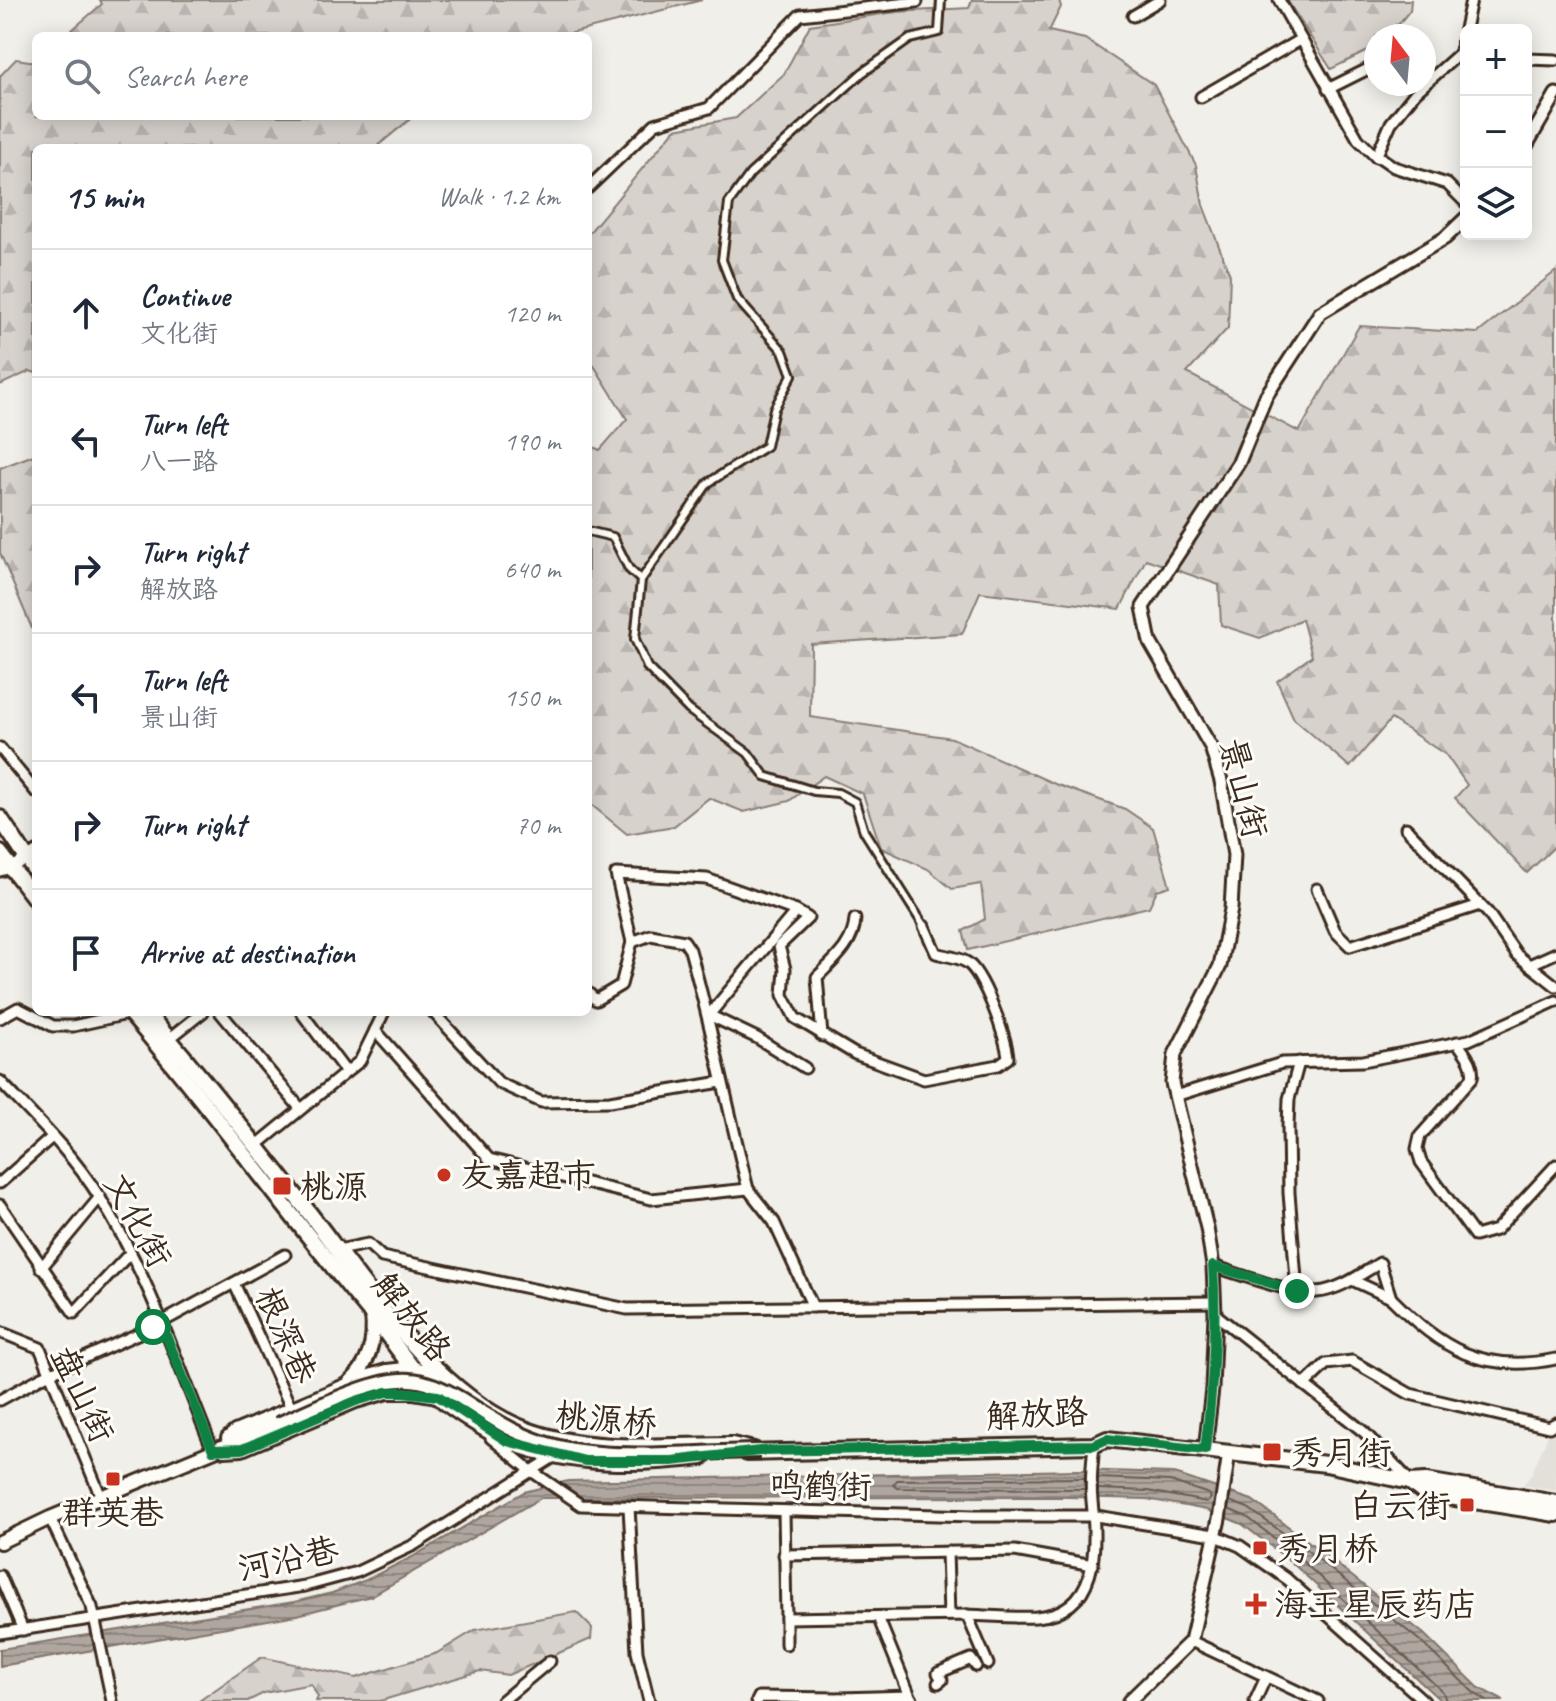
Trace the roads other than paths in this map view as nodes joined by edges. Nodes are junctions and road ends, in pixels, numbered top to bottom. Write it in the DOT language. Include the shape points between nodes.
graph roads {
  1 [pos="941,0"];
  2 [pos="1160,0"];
  3 [pos="1279,0"];
  4 [pos="1471,0"];
  5 [pos="917,2"];
  6 [pos="1133,16"];
  7 [pos="1467,24"];
  8 [pos="1301,39"];
  9 [pos="1460,56"];
  10 [pos="1532,59"];
  11 [pos="1556,60"];
  12 [pos="1364,71"];
  13 [pos="1328,89"];
  14 [pos="1556,94"];
  15 [pos="1201,97"];
  16 [pos="1532,136"];
  17 [pos="1376,157"];
  18 [pos="592,184"];
  19 [pos="1460,197"];
  20 [pos="1460,224"];
  21 [pos="592,532"];
  22 [pos="641,580"];
  23 [pos="0,748"];
  24 [pos="32,787"];
  25 [pos="0,818"];
  26 [pos="1406,828"];
  27 [pos="0,853"];
  28 [pos="31,856"];
  29 [pos="6,870"];
  30 [pos="1317,889"];
  31 [pos="32,896"];
  32 [pos="1480,905"];
  33 [pos="796,911"];
  34 [pos="855,919"];
  35 [pos="924,926"];
  36 [pos="632,942"];
  37 [pos="1556,953"];
  38 [pos="1529,965"];
  39 [pos="1556,986"];
  40 [pos="592,996"];
  41 [pos="1556,1001"];
  42 [pos="32,1015"];
  43 [pos="709,1015"];
  44 [pos="34,1016"];
  45 [pos="118,1016"];
  46 [pos="132,1016"];
  47 [pos="149,1016"];
  48 [pos="198,1016"];
  49 [pos="223,1016"];
  50 [pos="304,1016"];
  51 [pos="382,1016"];
  52 [pos="437,1016"];
  53 [pos="0,1018"];
  54 [pos="375,1030"];
  55 [pos="822,1036"];
  56 [pos="169,1039"];
  57 [pos="1457,1042"];
  58 [pos="1299,1062"];
  59 [pos="805,1068"];
  60 [pos="346,1072"];
  61 [pos="0,1081"];
  62 [pos="721,1082"];
  63 [pos="1175,1096"];
  64 [pos="300,1108"];
  65 [pos="52,1137"];
  66 [pos="256,1146"];
  67 [pos="1556,1165"];
  68 [pos="0,1183"];
  69 [pos="748,1189"];
  70 [pos="100,1197"];
  71 [pos="0,1205"];
  72 [pos="338,1250"];
  73 [pos="130,1253"];
  74 [pos="285,1255"];
  75 [pos="1213,1266"];
  76 [pos="41,1268"];
  77 [pos="1352,1280"];
  78 [pos="234,1283"];
  79 [pos="1297,1291"];
  80 [pos="1391,1298"];
  81 [pos="813,1307"];
  82 [pos="1215,1308"];
  83 [pos="372,1315"];
  84 [pos="161,1323"];
  85 [pos="0,1332"];
  86 [pos="404,1333"];
  87 [pos="1556,1359"];
  88 [pos="414,1368"];
  89 [pos="51,1373"];
  90 [pos="448,1379"];
  91 [pos="1304,1385"];
  92 [pos="344,1386"];
  93 [pos="438,1396"];
  94 [pos="0,1400"];
  95 [pos="356,1401"];
  96 [pos="291,1408"];
  97 [pos="457,1410"];
  98 [pos="1556,1423"];
  99 [pos="1094,1445"];
  100 [pos="213,1450"];
  101 [pos="1205,1450"];
  102 [pos="760,1451"];
  103 [pos="1229,1453"];
  104 [pos="557,1455"];
  105 [pos="530,1470"];
  106 [pos="1410,1482"];
  107 [pos="101,1497"];
  108 [pos="1556,1503"];
  109 [pos="629,1507"];
  110 [pos="784,1511"];
  111 [pos="1556,1514"];
  112 [pos="1096,1516"];
  113 [pos="50,1518"];
  114 [pos="1214,1535"];
  115 [pos="0,1542"];
  116 [pos="947,1552"];
  117 [pos="784,1555"];
  118 [pos="1093,1565"];
  119 [pos="0,1576"];
  120 [pos="949,1615"];
  121 [pos="967,1615"];
  122 [pos="878,1617"];
  123 [pos="95,1618"];
  124 [pos="786,1618"];
  125 [pos="23,1630"];
  126 [pos="0,1633"];
  127 [pos="1191,1641"];
  128 [pos="786,1644"];
  129 [pos="550,1661"];
  130 [pos="988,1664"];
  131 [pos="976,1666"];
  132 [pos="1266,1677"];
  133 [pos="938,1683"];
  134 [pos="840,1699"];
  135 [pos="912,1699"];
  136 [pos="112,1701"];
  137 [pos="502,1701"];
  138 [pos="649,1701"];
  139 [pos="757,1701"];
  140 [pos="1129,1701"];
  141 [pos="1255,1701"];
  142 [pos="1318,1701"];
  143 [pos="1424,1701"];
  1 -- 22 [label="street" via="939,32 910,39 862,73 750,174 729,203 722,260 737,299 783,351 792,375 774,409 766,446 708,483"];
  2 -- 6 [label="street"];
  3 -- 8 [label="street"];
  4 -- 7 [label="street"];
  5 -- 18 [label="street" via="800,15 709,108 655,124"];
  8 -- 13 [label="street"];
  8 -- 15 [label="street"];
  9 -- 17 [label="street" via="1415,93 1391,123"];
  10 -- 11 [label="street"];
  12 -- 13 [label="street"];
  13 -- 17 [label="street" via="1358,139"];
  14 -- 16 [label="street"];
  17 -- 19 [label="street" via="1447,184"];
  20 -- 63 [label="street, 景山街" via="1320,313 1266,396 1239,462 1143,607 1150,642 1211,747 1234,855 1220,966 1175,1054"];
  21 -- 22 [label="street" via="613,537 629,569"];
  22 -- 35 [label="street" via="635,639 647,667 689,710 748,753 765,776 855,802 864,831"];
  23 -- 24 [label="street"];
  25 -- 28 [label="main road"];
  26 -- 32 [label="street"];
  27 -- 29 [label="main road"];
  28 -- 29 [label="street"];
  29 -- 31 [label="main road"];
  30 -- 32 [label="street" via="1335,931 1350,946"];
  32 -- 38 [label="street"];
  33 -- 36 [label="street" via="707,879 616,874"];
  33 -- 43 [label="street"];
  33 -- 55 [label="street" via="808,918 779,946 785,969 783,995 795,1018"];
  34 -- 55 [label="street" via="855,932 817,977"];
  35 -- 55 [label="street" via="936,953 968,962 1003,1029 1008,1058 998,1065 924,1079"];
  36 -- 40 [label="street" via="621,985 596,1000"];
  36 -- 43 [label="street" via="651,935 684,941"];
  37 -- 38 [label="street"];
  38 -- 39 [label="street"];
  41 -- 57 [label="street"];
  42 -- 53 [label="street" via="18,1008"];
  43 -- 59 [label="street"];
  43 -- 62 [label="street"];
  44 -- 45 [label="street" via="53,1026 73,1026"];
  46 -- 83 [label="main road, 解放路"];
  47 -- 56 [label="main road, 解放路"];
  48 -- 56 [label="street"];
  49 -- 64 [label="street"];
  50 -- 60 [label="street"];
  51 -- 54 [label="street"];
  52 -- 62 [label="street" via="499,1083 541,1102 610,1101"];
  54 -- 60 [label="street" via="360,1061"];
  54 -- 69 [label="street" via="489,1159 651,1199"];
  56 -- 66 [label="main road, 解放路"];
  57 -- 58 [label="street" via="1363,1061"];
  57 -- 67 [label="street" via="1470,1061 1472,1078 1420,1136 1417,1149 1475,1236 1496,1230"];
  58 -- 63 [label="street"];
  58 -- 79 [label="street" via="1288,1126"];
  60 -- 64 [label="street"];
  61 -- 65 [label="street, 文化街"];
  62 -- 69 [label="street"];
  63 -- 75 [label="street, 景山街"];
  64 -- 66 [label="street"];
  65 -- 68 [label="street"];
  65 -- 70 [label="street, 文化街"];
  66 -- 72 [label="main road, 解放路"];
  69 -- 81 [label="street" via="774,1222"];
  70 -- 73 [label="street, 文化街"];
  70 -- 76 [label="street"];
  71 -- 76 [label="street"];
  72 -- 81 [label="street" via="368,1244 382,1257 627,1309"];
  72 -- 86 [label="main road, 解放路"];
  73 -- 76 [label="street" via="74,1313"];
  73 -- 84 [label="street, 文化街"];
  74 -- 78 [label="street"];
  75 -- 79 [label="street"];
  75 -- 82 [label="street, 景山街"];
  77 -- 79 [label="street" via="1318,1292"];
  77 -- 80 [label="street"];
  77 -- 80 [label="street" via="1380,1263"];
  78 -- 84 [label="street"];
  78 -- 96 [label="street, 根深巷"];
  80 -- 87 [label="street" via="1425,1331 1474,1357 1502,1364"];
  81 -- 82 [label="street"];
  82 -- 91 [label="street"];
  82 -- 101 [label="street, 景山街"];
  83 -- 88 [label="main road, 解放路"];
  83 -- 92 [label="main road" via="367,1360"];
  84 -- 89 [label="street"];
  84 -- 100 [label="street, 文化街"];
  85 -- 89 [label="street, 盘山街" via="40,1348"];
  86 -- 88 [label="main road"];
  86 -- 90 [label="main road, 解放路"];
  88 -- 90 [label="main road"];
  88 -- 92 [label="main road"];
  88 -- 93 [label="main road, 解放路"];
  88 -- 95 [label="main road"];
  89 -- 94 [label="street"];
  89 -- 107 [label="street, 盘山街"];
  90 -- 102 [label="main road, 解放路" via="504,1419 574,1444 732,1445"];
  91 -- 98 [label="street" via="1326,1364 1352,1361 1410,1394 1549,1427"];
  91 -- 106 [label="street" via="1364,1432"];
  92 -- 96 [label="main road"];
  93 -- 95 [label="main road" via="387,1392"];
  93 -- 97 [label="main road, 解放路"];
  95 -- 100 [label="main road" via="242,1449"];
  96 -- 100 [label="main road" via="235,1432"];
  97 -- 104 [label="main road, 解放路" via="507,1441"];
  97 -- 105 [label="street, 鸣鹤街"];
  99 -- 101 [label="main road, 解放路" via="1107,1439"];
  99 -- 102 [label="main road, 解放路"];
  99 -- 112 [label="street"];
  100 -- 102 [label="main road, 桃源桥, bridge" via="377,1385 411,1380 435,1386 520,1434 562,1448"];
  100 -- 107 [label="main road"];
  101 -- 103 [label="main road, 解放路"];
  102 -- 104 [label="main road, 解放路" via="672,1461 585,1461"];
  103 -- 106 [label="main road, 解放路" via="1326,1464"];
  103 -- 114 [label="street"];
  104 -- 105 [label="street, 河沿巷"];
  105 -- 109 [label="street, 鸣鹤街" via="581,1505"];
  105 -- 123 [label="street, 河沿巷" via="414,1545 357,1572 305,1586"];
  106 -- 108 [label="main road, 解放路"];
  106 -- 111 [label="main road, 解放路" via="1424,1493"];
  107 -- 113 [label="main road"];
  109 -- 110 [label="street, 鸣鹤街"];
  109 -- 138 [label="street" via="637,1652"];
  110 -- 112 [label="street, 鸣鹤街"];
  110 -- 117 [label="street"];
  112 -- 114 [label="street, 鸣鹤街"];
  112 -- 118 [label="street"];
  113 -- 115 [label="main road"];
  113 -- 123 [label="street"];
  114 -- 127 [label="street"];
  114 -- 143 [label="street, 鸣鹤街" via="1240,1546 1287,1579"];
  116 -- 117 [label="street"];
  116 -- 118 [label="street" via="1015,1551"];
  116 -- 120 [label="street"];
  117 -- 124 [label="street"];
  118 -- 121 [label="street" via="1086,1589 1067,1609 1038,1617"];
  119 -- 125 [label="street"];
  120 -- 121 [label="street"];
  120 -- 122 [label="street"];
  121 -- 130 [label="street"];
  122 -- 124 [label="street"];
  122 -- 135 [label="street"];
  123 -- 125 [label="street, 河沿巷"];
  123 -- 136 [label="street"];
  124 -- 128 [label="street"];
  125 -- 126 [label="street, 河沿巷"];
  127 -- 132 [label="street"];
  127 -- 140 [label="street"];
  129 -- 137 [label="street"];
  131 -- 133 [label="street" via="971,1659 938,1673"];
  132 -- 141 [label="street"];
  132 -- 142 [label="street"];
  134 -- 135 [label="street"];
  134 -- 139 [label="street" via="785,1693"];
}
